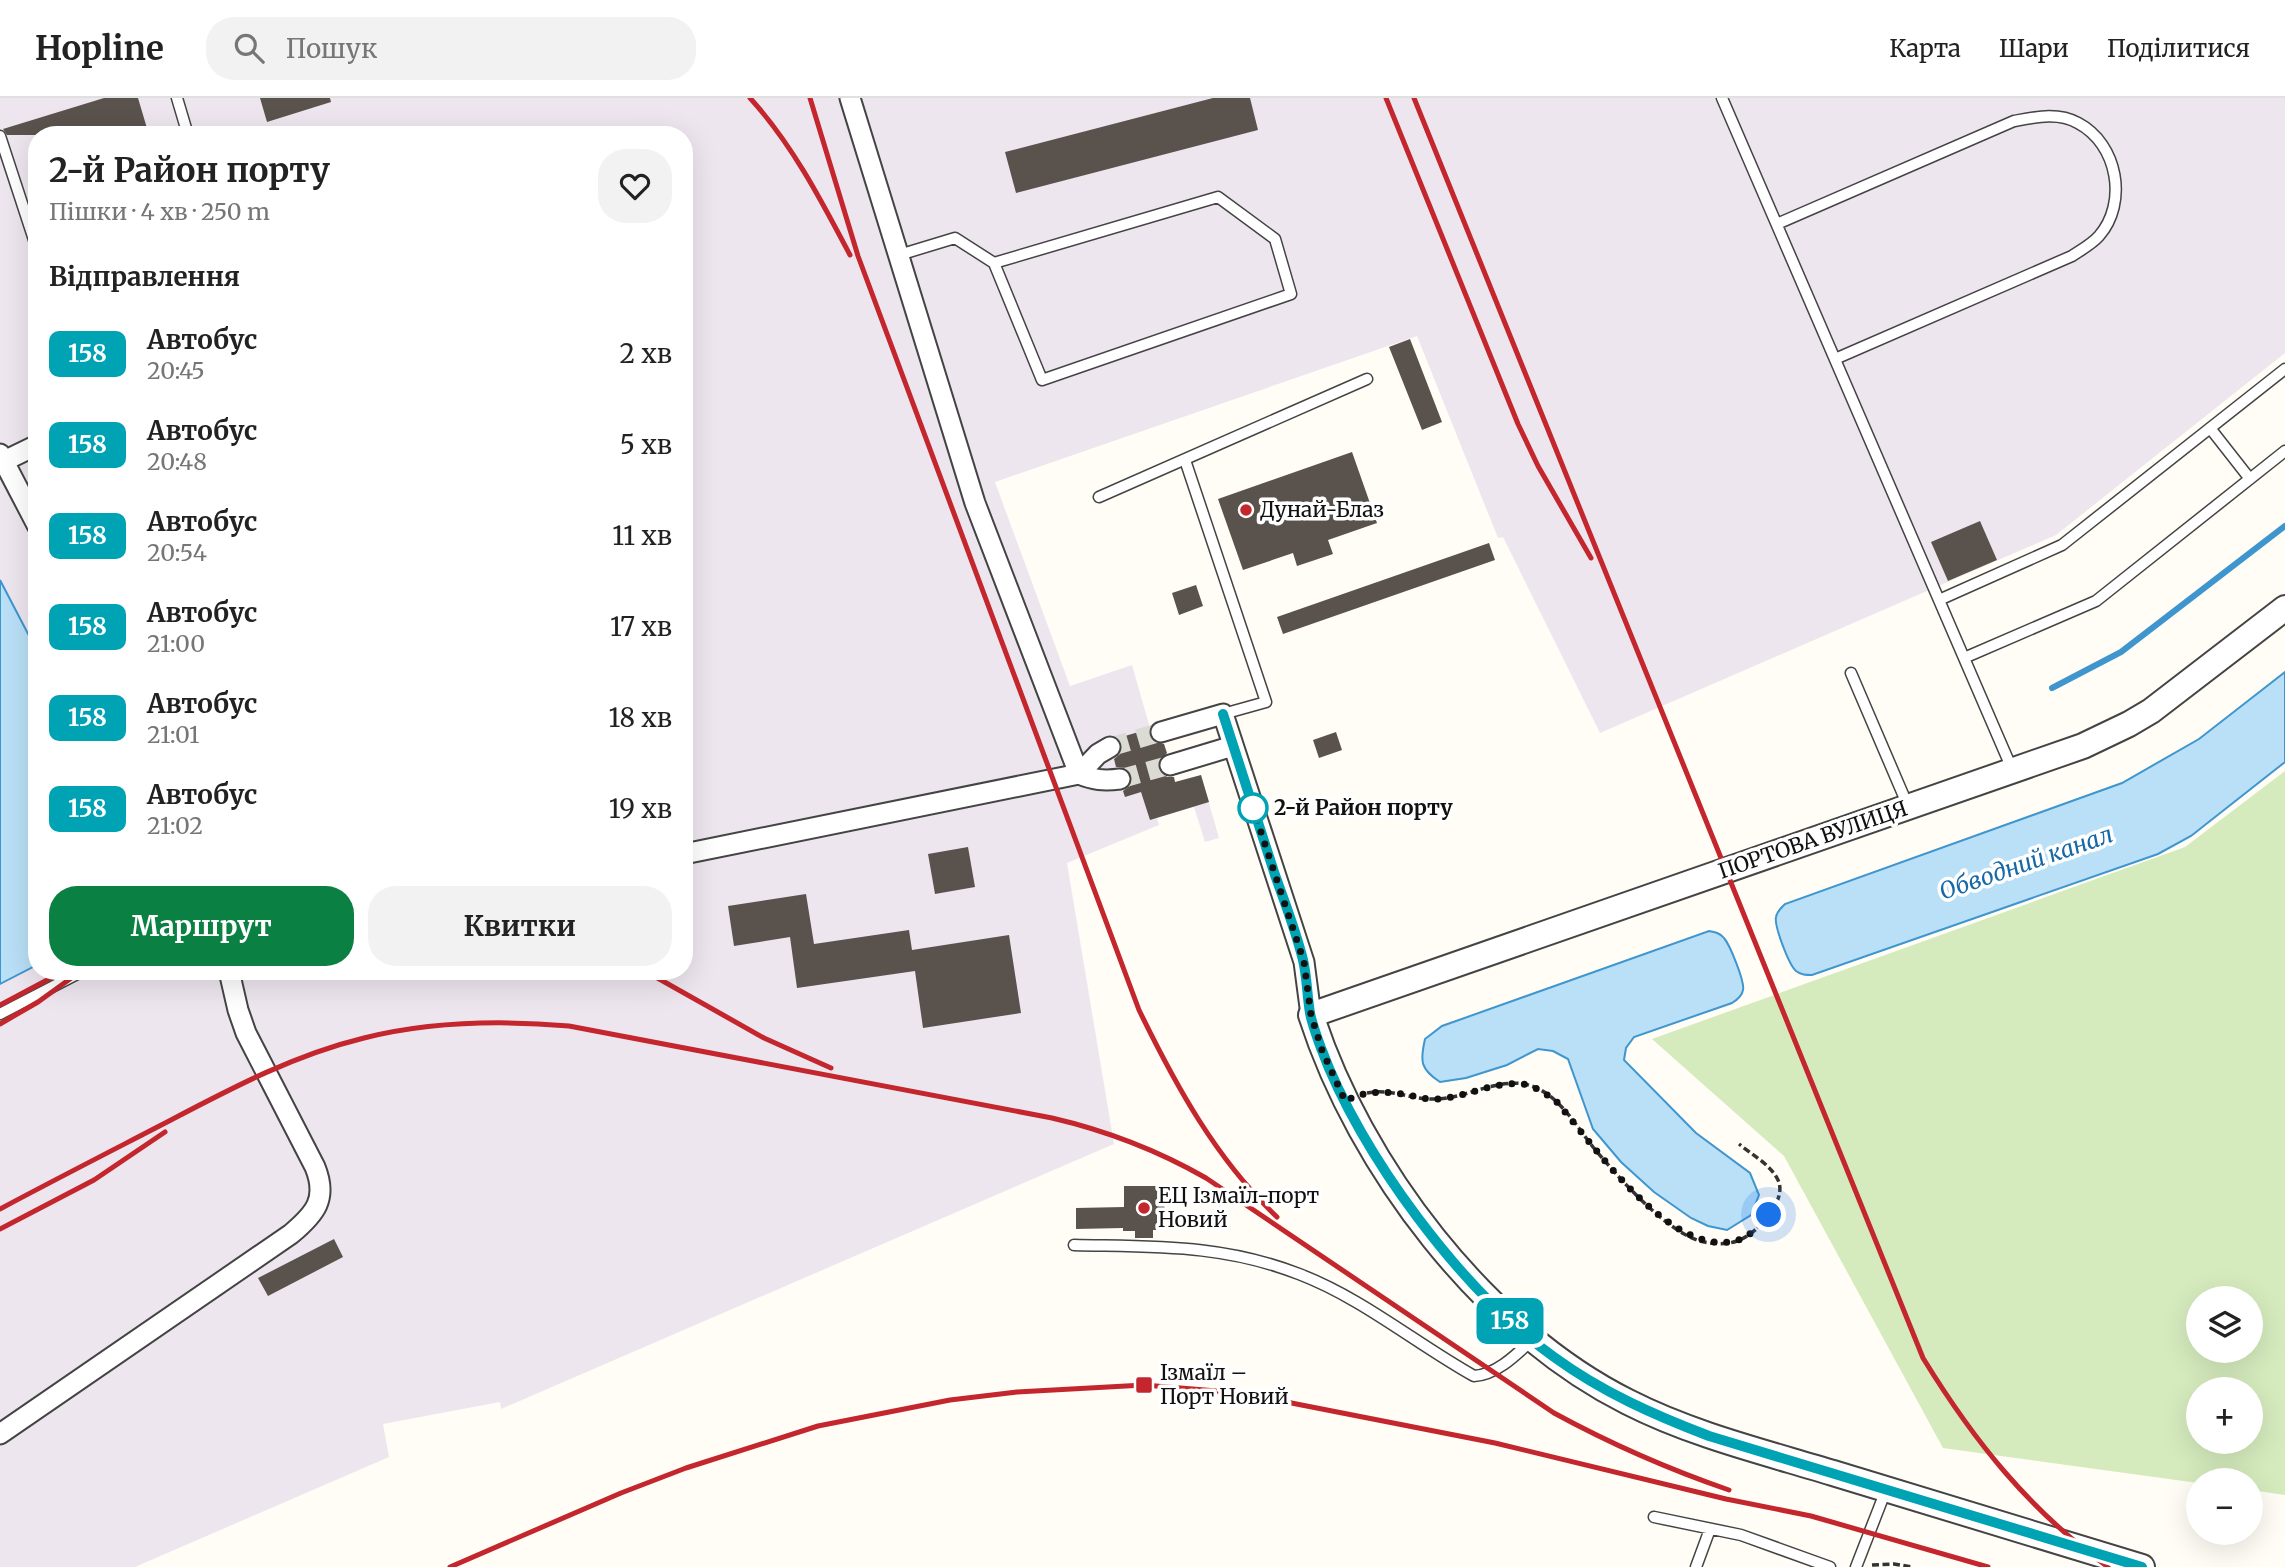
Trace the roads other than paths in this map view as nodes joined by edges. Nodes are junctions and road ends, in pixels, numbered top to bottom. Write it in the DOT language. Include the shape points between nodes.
graph roads {
  1 [pos="177,98"];
  2 [pos="850,98"];
  3 [pos="1722,98"];
  4 [pos="185,126"];
  5 [pos="0,136"];
  6 [pos="28,222"];
  7 [pos="1777,224"];
  8 [pos="899,255"];
  9 [pos="994,263"];
  10 [pos="1835,359"];
  11 [pos="2285,369"];
  12 [pos="1367,379"];
  13 [pos="2210,428"];
  14 [pos="28,448"];
  15 [pos="2285,451"];
  16 [pos="2,458"];
  17 [pos="1185,460"];
  18 [pos="2250,479"];
  19 [pos="1099,497"];
  20 [pos="28,509"];
  21 [pos="1938,600"];
  22 [pos="2285,608"];
  23 [pos="1964,658"];
  24 [pos="1851,673"];
  25 [pos="1223,714"];
  26 [pos="1160,732"];
  27 [pos="1233,746"];
  28 [pos="1110,747"];
  29 [pos="1170,765"];
  30 [pos="2012,771"];
  31 [pos="1079,774"];
  32 [pos="1120,779"];
  33 [pos="1909,807"];
  34 [pos="693,852"];
  35 [pos="66,980"];
  36 [pos="231,980"];
  37 [pos="0,1014"];
  38 [pos="1311,1015"];
  39 [pos="1074,1245"];
  40 [pos="1532,1340"];
  41 [pos="0,1434"];
  42 [pos="1886,1489"];
  43 [pos="1654,1517"];
  44 [pos="1710,1529"];
  45 [pos="1696,1567"];
  46 [pos="1830,1567"];
  47 [pos="1856,1567"];
  48 [pos="2142,1567"];
  1 -- 4 [label="lane"];
  2 -- 8 [label="street"];
  3 -- 7 [label="lane"];
  5 -- 6 [label="lane"];
  7 -- 10 [label="lane"];
  7 -- 10 [label="lane" via="2014,121 2047,115 2078,123 2103,145 2116,175 2115,207 2099,236 2073,256"];
  8 -- 9 [label="lane" via="955,238"];
  8 -- 31 [label="street" via="975,503"];
  9 -- 9 [label="lane" via="1042,380 1292,294 1275,239 1217,197"];
  10 -- 21 [label="lane"];
  11 -- 13 [label="lane"];
  12 -- 17 [label="lane"];
  13 -- 18 [label="lane"];
  13 -- 21 [label="lane" via="2062,545"];
  14 -- 16 [label="street"];
  15 -- 18 [label="lane"];
  16 -- 20 [label="street"];
  17 -- 19 [label="lane"];
  17 -- 25 [label="lane" via="1266,702"];
  18 -- 23 [label="lane" via="2096,601"];
  21 -- 23 [label="lane"];
  22 -- 30 [label="street, ПОРТОВА ВУЛИЦЯ" via="2129,724"];
  23 -- 30 [label="lane"];
  24 -- 33 [label="lane"];
  25 -- 26 [label="street"];
  25 -- 27 [label="street"];
  27 -- 29 [label="street"];
  27 -- 38 [label="street" via="1304,962"];
  28 -- 31 [label="street"];
  30 -- 33 [label="street, ПОРТОВА ВУЛИЦЯ"];
  31 -- 32 [label="street" via="1092,780"];
  31 -- 34 [label="street"];
  33 -- 38 [label="street, ПОРТОВА ВУЛИЦЯ"];
  35 -- 37 [label="lane"];
  36 -- 41 [label="street" via="246,1033 320,1179 321,1191 312,1215"];
  38 -- 40 [label="street" via="1345,1101 1371,1147 1425,1226 1487,1299"];
  39 -- 40 [label="lane" via="1190,1247 1301,1274 1474,1376 1499,1367"];
  40 -- 42 [label="street" via="1590,1381 1668,1420"];
  42 -- 47 [label="lane"];
  42 -- 48 [label="street"];
  43 -- 44 [label="lane"];
  44 -- 45 [label="lane"];
  44 -- 46 [label="lane" via="1741,1535"];
}
